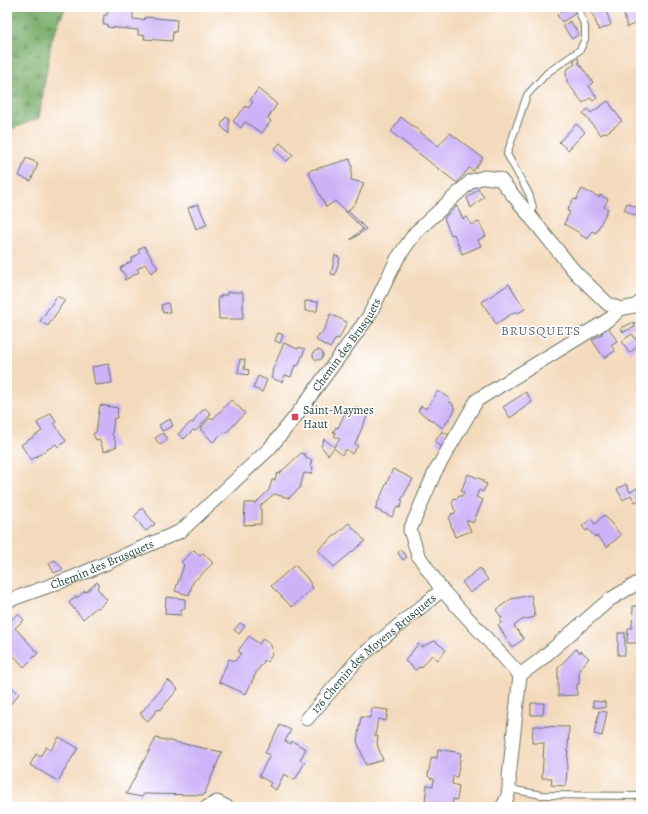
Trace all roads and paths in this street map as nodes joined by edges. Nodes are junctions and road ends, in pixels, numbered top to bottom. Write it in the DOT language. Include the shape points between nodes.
graph roads {
  1 [pos="578,7"];
  2 [pos="529,217"];
  3 [pos="641,302"];
  4 [pos="620,309"];
  5 [pos="641,581"];
  6 [pos="442,590"];
  7 [pos="7,601"];
  8 [pos="520,675"];
  9 [pos="307,719"];
  10 [pos="510,789"];
  11 [pos="641,796"];
  12 [pos="207,807"];
  13 [pos="228,807"];
  14 [pos="502,807"];
  1 -- 2 [label="lane" via="585,27 585,39 580,50 547,73 527,95 507,154 529,194 533,207"];
  2 -- 4 [label="street, Chemin des Brusquets" via="575,272 608,304"];
  2 -- 7 [label="street, Chemin des Brusquets" via="500,179 485,177 471,181 415,233 397,259 369,316 269,450 181,531 74,578"];
  3 -- 4 [label="street"];
  4 -- 6 [label="street" via="612,318 478,400 435,472 410,530 418,555"];
  5 -- 8 [label="street" via="609,600"];
  6 -- 8 [label="street"];
  6 -- 9 [label="street, 176 Chemin des Moyens Brusquets" via="360,657"];
  8 -- 10 [label="street" via="509,777"];
  10 -- 11 [label="lane" via="542,795"];
  10 -- 14 [label="street"];
  12 -- 13 [label="street" via="217,802"];
}
